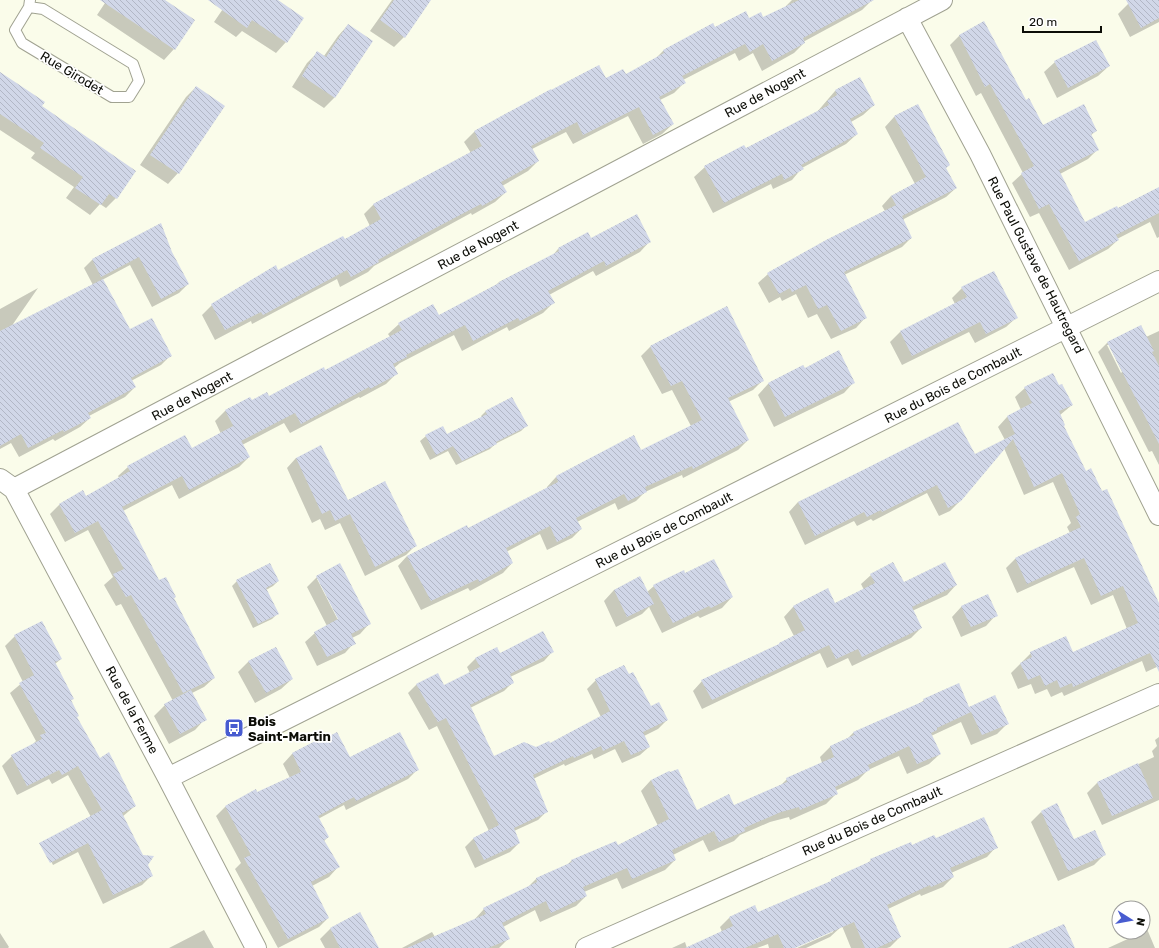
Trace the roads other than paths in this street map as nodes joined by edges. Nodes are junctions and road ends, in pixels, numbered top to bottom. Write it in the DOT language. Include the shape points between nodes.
graph roads {
  1 [pos="942,0"];
  2 [pos="30,3"];
  3 [pos="907,18"];
  4 [pos="1159,281"];
  5 [pos="1067,328"];
  6 [pos="7,484"];
  7 [pos="1159,515"];
  8 [pos="1159,694"];
  9 [pos="168,778"];
  10 [pos="256,948"];
  11 [pos="586,948"];
  1 -- 3 [label="street, Rue de Nogent"];
  2 -- 2 [label="lane, Rue Girodet" via="133,64 139,81 129,97 112,97 22,43 15,30"];
  3 -- 5 [label="street, Rue Paul Gustave de Hautregard" via="980,154"];
  3 -- 6 [label="street, Rue de Nogent"];
  4 -- 5 [label="street, Rue du Bois de Combault"];
  5 -- 7 [label="street, Rue Paul Gustave de Hautregard"];
  5 -- 9 [label="street, Rue du Bois de Combault"];
  6 -- 9 [label="street, Rue de la Ferme"];
  8 -- 11 [label="street, Rue du Bois de Combault"];
  9 -- 10 [label="street, Rue de la Ferme"];
}
